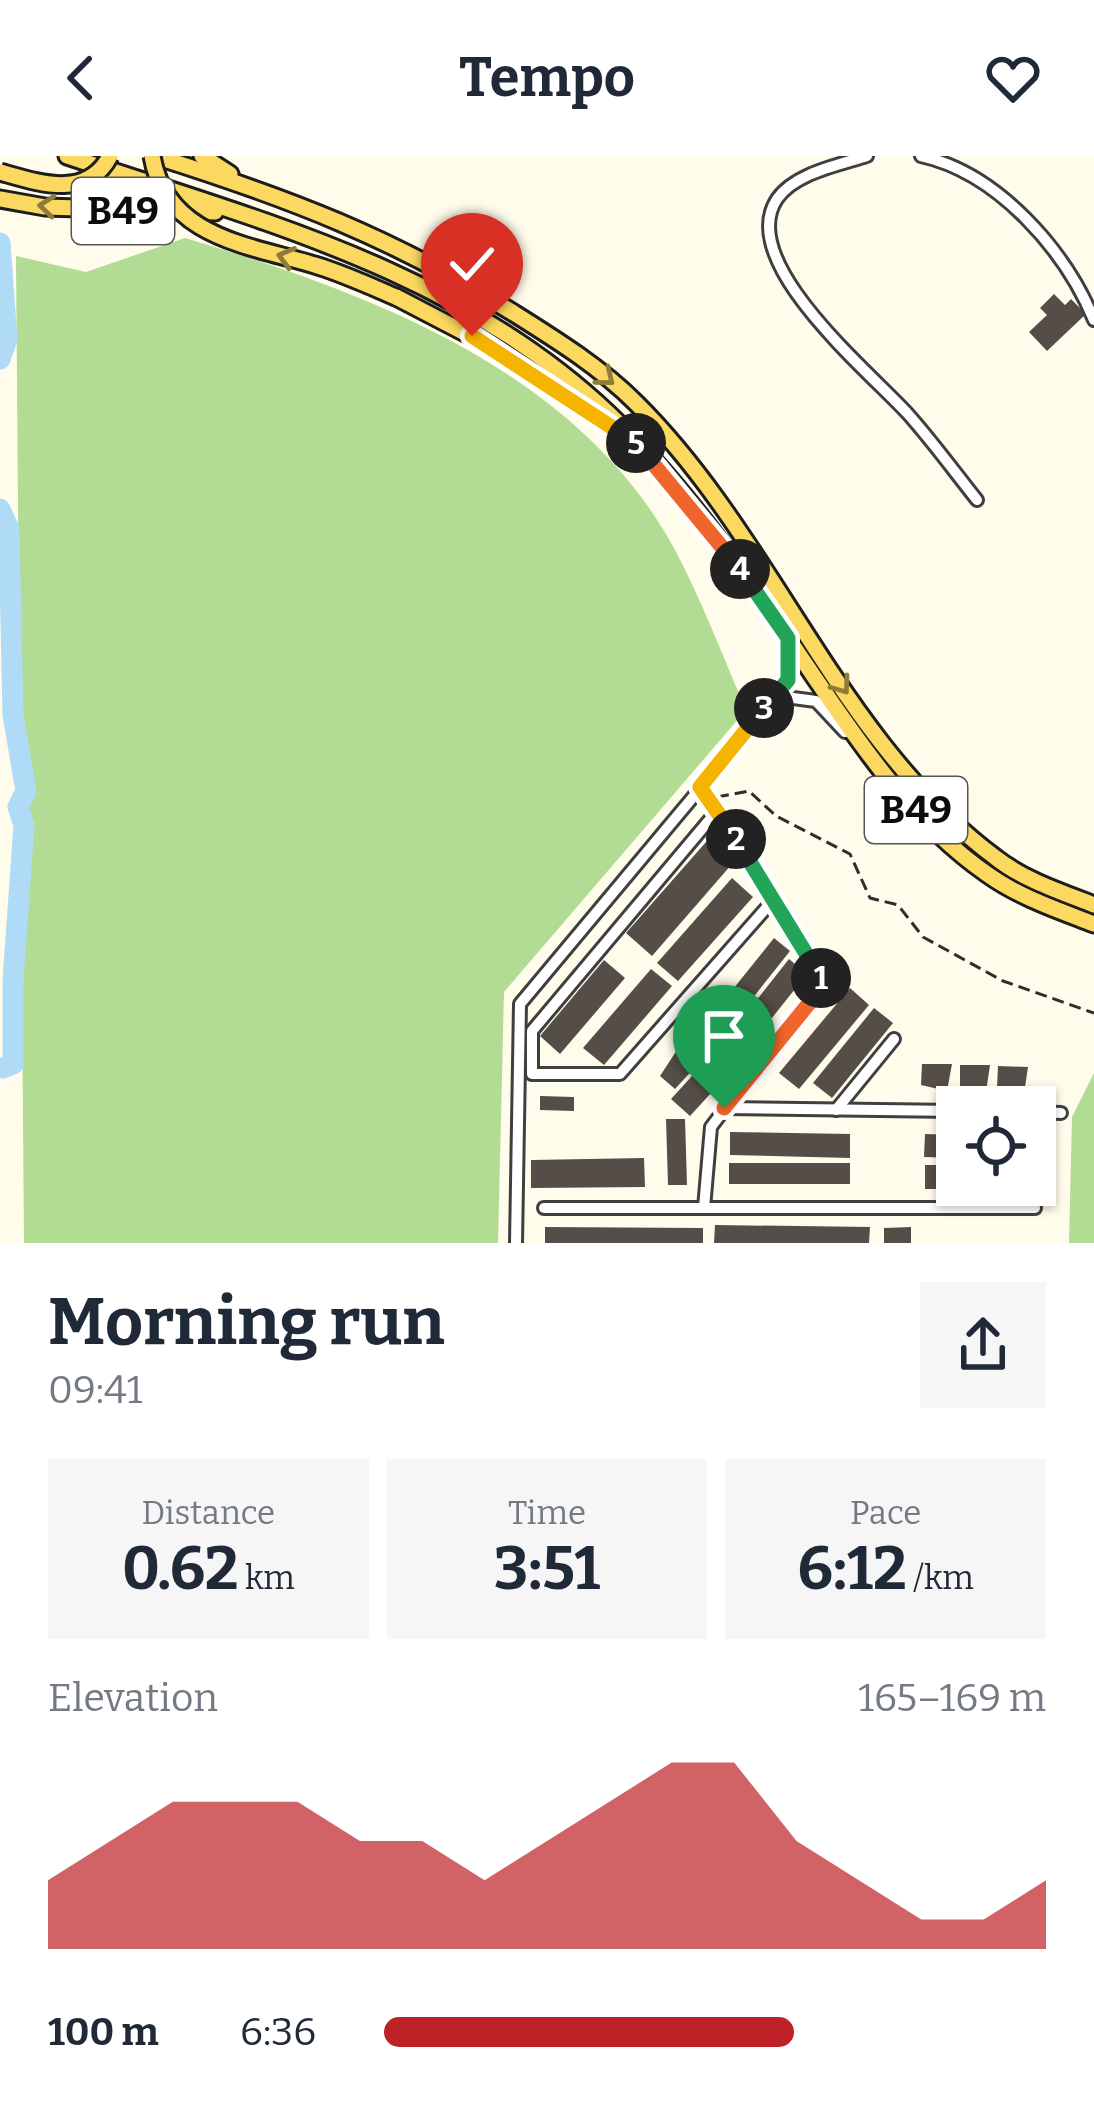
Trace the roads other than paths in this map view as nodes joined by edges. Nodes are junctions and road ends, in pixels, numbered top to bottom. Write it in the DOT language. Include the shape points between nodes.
graph roads {
  1 [pos="67,156"];
  2 [pos="110,156"];
  3 [pos="153,156"];
  4 [pos="202,156"];
  5 [pos="867,156"];
  6 [pos="921,156"];
  7 [pos="0,172"];
  8 [pos="251,188"];
  9 [pos="0,199"];
  10 [pos="247,217"];
  11 [pos="1094,320"];
  12 [pos="645,449"];
  13 [pos="977,500"];
  14 [pos="788,638"];
  15 [pos="763,710"];
  16 [pos="862,750"];
  17 [pos="700,787"];
  18 [pos="713,806"];
  19 [pos="775,898"];
  20 [pos="1094,905"];
  21 [pos="1094,924"];
  22 [pos="894,1039"];
  23 [pos="724,1108"];
  24 [pos="836,1109"];
  25 [pos="936,1111"];
  26 [pos="1056,1113"];
  27 [pos="1061,1113"];
  28 [pos="544,1208"];
  29 [pos="704,1208"];
  30 [pos="1035,1208"];
  31 [pos="516,1243"];
  1 -- 10 [label="main road, B49"];
  2 -- 7 [label="main road, bridge" via="99,173 64,186"];
  3 -- 8 [label="main road, B49"];
  12 -- 3 [label="main road, one-way, bridge" via="545,380 396,297 209,234 160,187"];
  4 -- 8 [label="main road"];
  5 -- 13 [label="street" via="786,189 770,221 772,249 803,305"];
  6 -- 11 [label="street" via="966,175 1018,212 1058,254"];
  8 -- 20 [label="main road, B49, one-way" via="339,218 462,278 634,400 705,484 905,772 1000,862"];
  10 -- 9 [label="main road, B49, one-way"];
  10 -- 12 [label="main road, B49" via="413,278 514,336"];
  12 -- 14 [label="main road, B49"];
  14 -- 15 [label="street" via="788,680"];
  14 -- 16 [label="main road, B49"];
  15 -- 16 [label="street" via="793,698 816,701"];
  15 -- 17 [label="street"];
  16 -- 21 [label="main road, B49" via="988,875"];
  17 -- 18 [label="street"];
  17 -- 31 [label="street" via="520,1004"];
  18 -- 19 [label="street"];
  18 -- 19 [label="street" via="532,1031 532,1074 620,1074"];
  19 -- 23 [label="street" via="821,983"];
  22 -- 24 [label="street"];
  23 -- 24 [label="street"];
  23 -- 29 [label="street" via="711,1127"];
  24 -- 25 [label="street"];
  26 -- 27 [label="street"];
  28 -- 29 [label="street"];
  29 -- 30 [label="street"];
}
